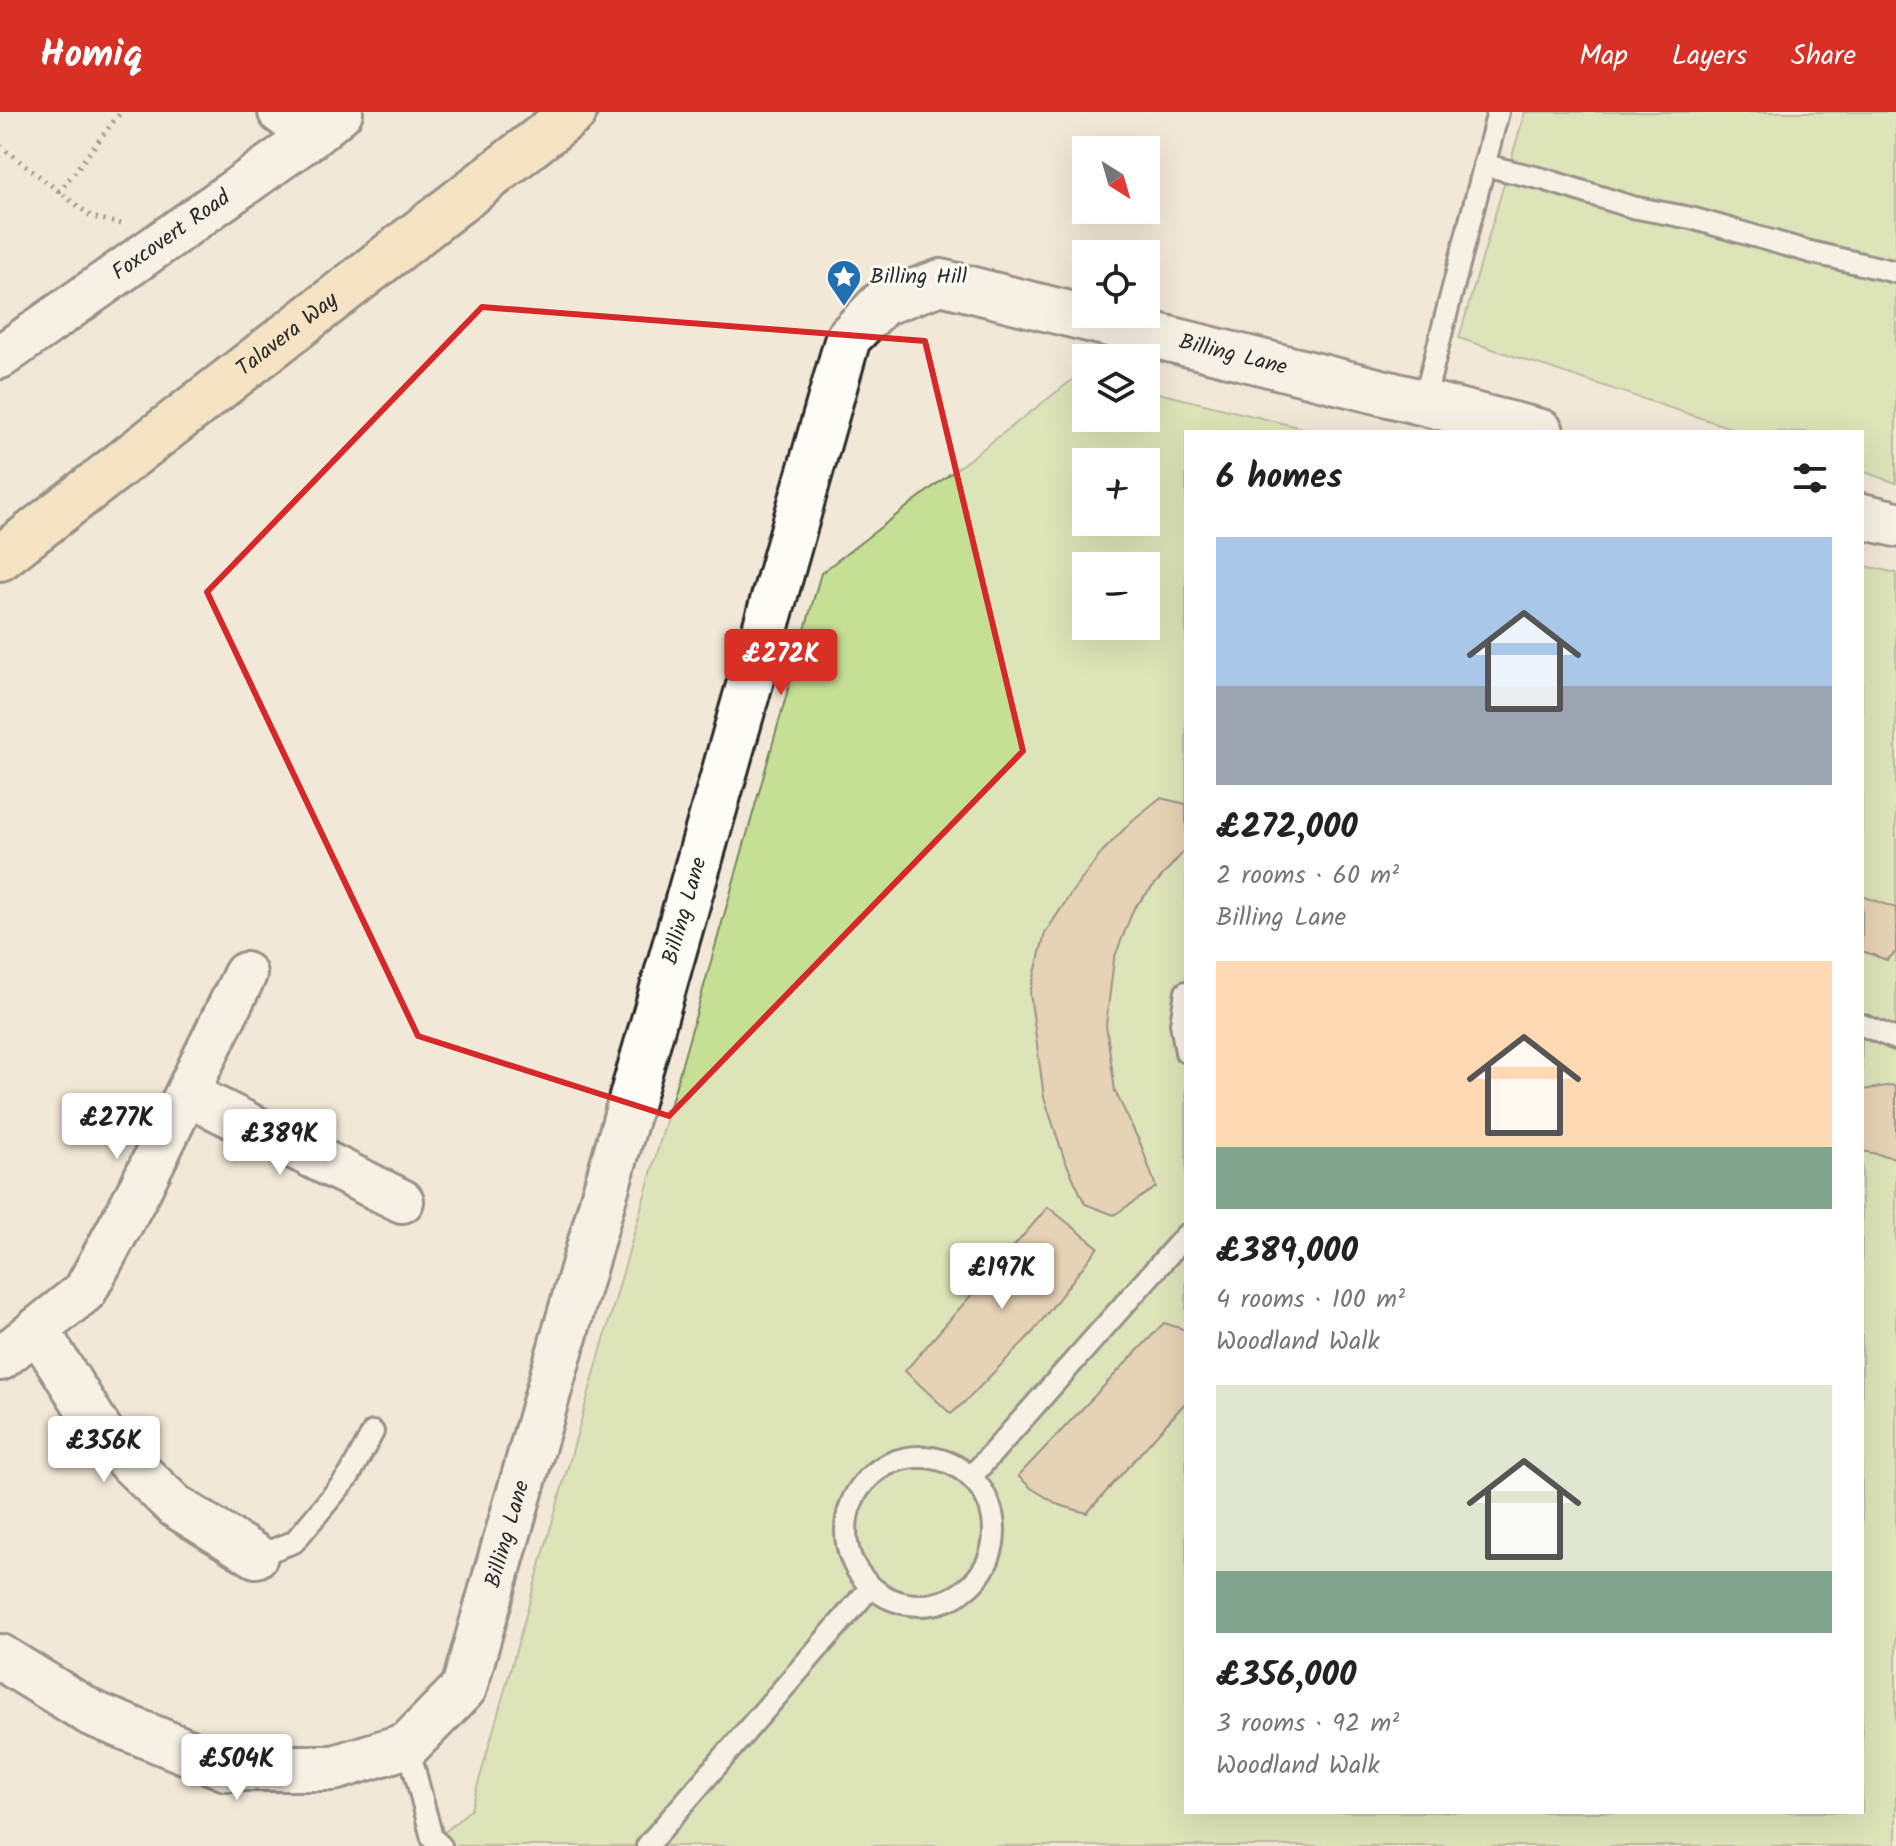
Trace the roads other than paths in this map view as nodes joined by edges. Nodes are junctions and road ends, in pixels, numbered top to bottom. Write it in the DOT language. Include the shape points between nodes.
graph roads {
  1 [pos="574,112"];
  2 [pos="1498,112"];
  3 [pos="311,120"];
  4 [pos="1484,165"];
  5 [pos="1896,272"];
  6 [pos="0,357"];
  7 [pos="1424,401"];
  8 [pos="1533,430"];
  9 [pos="1864,516"];
  10 [pos="1896,524"];
  11 [pos="0,558"];
  12 [pos="245,974"];
  13 [pos="1184,1004"];
  14 [pos="1864,1026"];
  15 [pos="1896,1039"];
  16 [pos="1184,1040"];
  17 [pos="187,1094"];
  18 [pos="402,1201"];
  19 [pos="1184,1237"];
  20 [pos="37,1329"];
  21 [pos="0,1359"];
  22 [pos="373,1432"];
  23 [pos="971,1477"];
  24 [pos="256,1556"];
  25 [pos="871,1587"];
  26 [pos="0,1657"];
  27 [pos="408,1745"];
  28 [pos="430,1843"];
  29 [pos="647,1846"];
  1 -- 11 [label="main road, Talavera Way"];
  2 -- 4 [label="lane"];
  3 -- 6 [label="street, Foxcovert Road" via="154,248"];
  4 -- 5 [label="lane"];
  4 -- 7 [label="lane"];
  7 -- 8 [label="street, Billing Lane"];
  7 -- 27 [label="street, Billing Lane" via="941,282 882,303 848,338 464,1688"];
  9 -- 10 [label="street"];
  12 -- 17 [label="street"];
  13 -- 16 [label="lane"];
  14 -- 15 [label="lane"];
  17 -- 18 [label="street"];
  17 -- 20 [label="street" via="85,1291"];
  19 -- 23 [label="lane"];
  20 -- 21 [label="street"];
  20 -- 24 [label="street" via="108,1442 175,1506"];
  22 -- 24 [label="lane" via="349,1476 294,1542"];
  23 -- 25 [label="lane" via="993,1516 994,1540 975,1581 957,1596 935,1604 912,1605"];
  23 -- 25 [label="lane" via="952,1463 929,1457 883,1466 865,1481 852,1500 847,1547"];
  25 -- 29 [label="lane"];
  26 -- 27 [label="street, Billing Lane" via="91,1713 227,1768 334,1768"];
  27 -- 28 [label="lane"];
}
